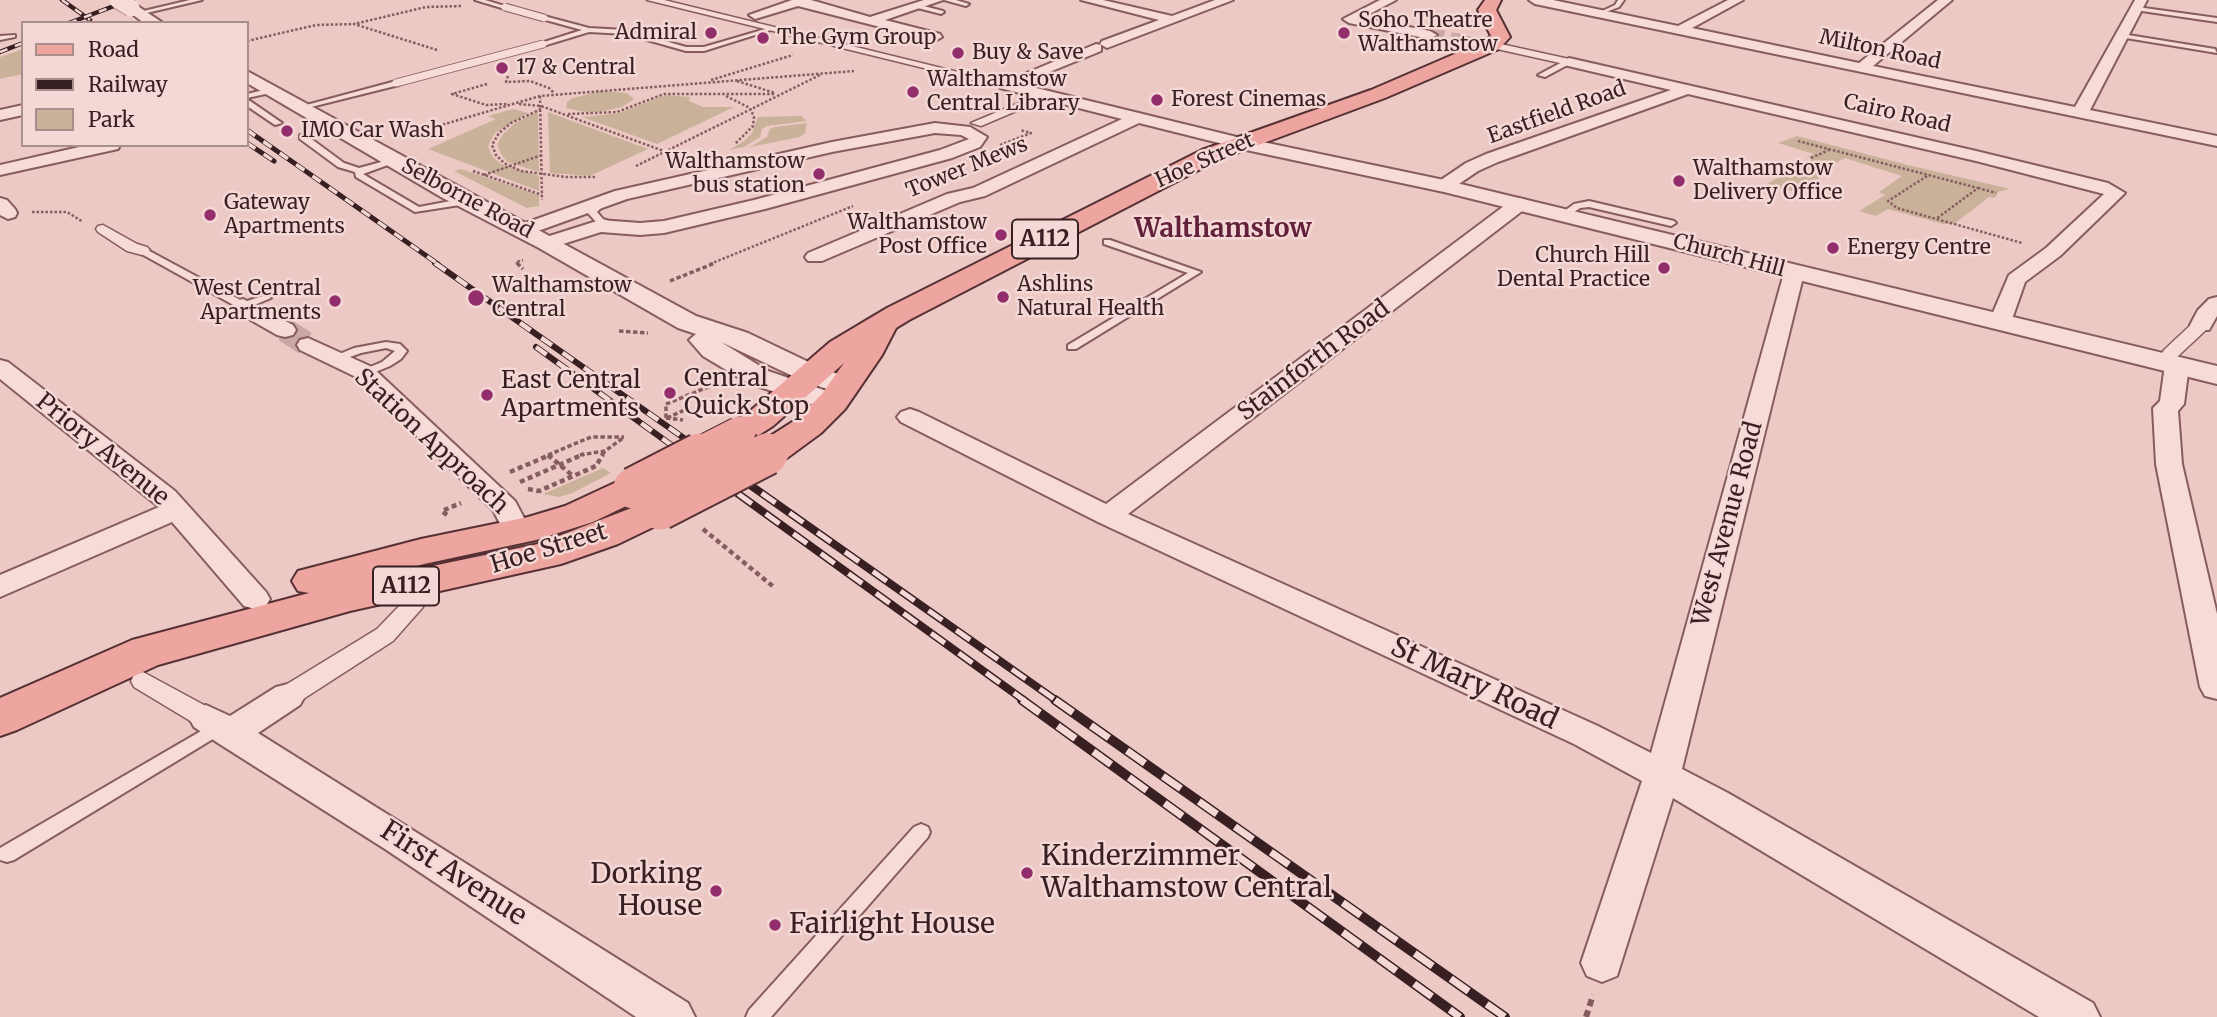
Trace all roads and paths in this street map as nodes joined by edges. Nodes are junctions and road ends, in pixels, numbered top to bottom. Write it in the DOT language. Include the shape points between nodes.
graph roads {
  1 [pos="178,0"];
  2 [pos="199,0"];
  3 [pos="652,0"];
  4 [pos="947,0"];
  5 [pos="1087,0"];
  6 [pos="1227,0"];
  7 [pos="1390,0"];
  8 [pos="1493,0"];
  9 [pos="1535,0"];
  10 [pos="1621,0"];
  11 [pos="1737,0"];
  12 [pos="1946,0"];
  13 [pos="803,1"];
  14 [pos="475,3"];
  15 [pos="966,4"];
  16 [pos="2139,4"];
  17 [pos="939,6"];
  18 [pos="130,8"];
  19 [pos="1600,14"];
  20 [pos="755,15"];
  21 [pos="1406,18"];
  22 [pos="735,20"];
  23 [pos="1174,20"];
  24 [pos="2217,20"];
  25 [pos="152,21"];
  26 [pos="869,21"];
  27 [pos="354,24"];
  28 [pos="1388,26"];
  29 [pos="638,27"];
  30 [pos="771,29"];
  31 [pos="589,30"];
  32 [pos="1679,30"];
  33 [pos="1430,35"];
  34 [pos="13,36"];
  35 [pos="2122,36"];
  36 [pos="935,37"];
  37 [pos="0,38"];
  38 [pos="248,41"];
  39 [pos="830,43"];
  40 [pos="1482,45"];
  41 [pos="712,46"];
  42 [pos="2215,51"];
  43 [pos="446,52"];
  44 [pos="872,53"];
  45 [pos="1569,62"];
  46 [pos="1861,68"];
  47 [pos="866,71"];
  48 [pos="509,73"];
  49 [pos="825,73"];
  50 [pos="1542,75"];
  51 [pos="248,77"];
  52 [pos="722,77"];
  53 [pos="733,80"];
  54 [pos="499,81"];
  55 [pos="506,82"];
  56 [pos="703,83"];
  57 [pos="487,84"];
  58 [pos="1005,85"];
  59 [pos="272,89"];
  60 [pos="1688,89"];
  61 [pos="555,94"];
  62 [pos="780,94"];
  63 [pos="1045,95"];
  64 [pos="248,96"];
  65 [pos="540,96"];
  66 [pos="726,96"];
  67 [pos="516,103"];
  68 [pos="248,104"];
  69 [pos="303,107"];
  70 [pos="541,108"];
  71 [pos="750,108"];
  72 [pos="21,110"];
  73 [pos="2080,113"];
  74 [pos="561,114"];
  75 [pos="0,115"];
  76 [pos="1135,119"];
  77 [pos="278,123"];
  78 [pos="977,123"];
  79 [pos="303,137"];
  80 [pos="402,137"];
  81 [pos="1790,139"];
  82 [pos="2217,141"];
  83 [pos="1239,144"];
  84 [pos="103,147"];
  85 [pos="1829,149"];
  86 [pos="667,152"];
  87 [pos="542,155"];
  88 [pos="1811,158"];
  89 [pos="685,159"];
  90 [pos="393,160"];
  91 [pos="509,166"];
  92 [pos="635,167"];
  93 [pos="0,170"];
  94 [pos="359,171"];
  95 [pos="472,171"];
  96 [pos="484,175"];
  97 [pos="543,175"];
  98 [pos="1928,175"];
  99 [pos="600,177"];
  100 [pos="1986,184"];
  101 [pos="1444,186"];
  102 [pos="1978,188"];
  103 [pos="1996,193"];
  104 [pos="542,195"];
  105 [pos="604,200"];
  106 [pos="466,201"];
  107 [pos="541,203"];
  108 [pos="1519,204"];
  109 [pos="4,208"];
  110 [pos="1564,215"];
  111 [pos="1936,219"];
  112 [pos="1671,223"];
  113 [pos="611,225"];
  114 [pos="103,229"];
  115 [pos="524,230"];
  116 [pos="1107,242"];
  117 [pos="547,243"];
  118 [pos="142,250"];
  119 [pos="2053,252"];
  120 [pos="815,257"];
  121 [pos="1794,273"];
  122 [pos="266,298"];
  123 [pos="2217,304"];
  124 [pos="243,306"];
  125 [pos="2000,322"];
  126 [pos="2201,325"];
  127 [pos="881,326"];
  128 [pos="285,330"];
  129 [pos="619,331"];
  130 [pos="656,332"];
  131 [pos="307,345"];
  132 [pos="1072,347"];
  133 [pos="337,358"];
  134 [pos="2174,359"];
  135 [pos="0,367"];
  136 [pos="364,372"];
  137 [pos="2217,375"];
  138 [pos="802,382"];
  139 [pos="712,385"];
  140 [pos="839,394"];
  141 [pos="691,407"];
  142 [pos="910,416"];
  143 [pos="605,451"];
  144 [pos="548,455"];
  145 [pos="558,465"];
  146 [pos="573,477"];
  147 [pos="512,480"];
  148 [pos="647,498"];
  149 [pos="175,510"];
  150 [pos="1108,516"];
  151 [pos="702,528"];
  152 [pos="520,547"];
  153 [pos="0,587"];
  154 [pos="775,588"];
  155 [pos="266,607"];
  156 [pos="411,607"];
  157 [pos="145,666"];
  158 [pos="2217,687"];
  159 [pos="288,696"];
  160 [pos="0,718"];
  161 [pos="219,726"];
  162 [pos="1661,774"];
  163 [pos="921,832"];
  164 [pos="7,854"];
  165 [pos="1602,964"];
  166 [pos="673,1017"];
  167 [pos="757,1017"];
  168 [pos="2078,1017"];
  1 -- 18 [label="lane"];
  2 -- 18 [label="lane"];
  3 -- 22 [label="street"];
  4 -- 15 [label="lane"];
  5 -- 23 [label="street"];
  6 -- 23 [label="street"];
  7 -- 28 [label="street" via="1349,19"];
  8 -- 40 [label="main road" via="1487,10 1501,37"];
  9 -- 19 [label="street, Milton Road"];
  10 -- 19 [label="lane"];
  11 -- 32 [label="street"];
  12 -- 46 [label="street"];
  13 -- 20 [label="street"];
  13 -- 26 [label="street"];
  14 -- 27 [label="path" via="426,7"];
  14 -- 31 [label="lane, bridge"];
  16 -- 24 [label="lane"];
  16 -- 35 [label="street"];
  17 -- 26 [label="street" via="916,6"];
  18 -- 25 [label="street"];
  19 -- 32 [label="street, Milton Road"];
  20 -- 22 [label="street"];
  21 -- 28 [label="street"];
  22 -- 30 [label="street"];
  23 -- 58 [label="street"];
  26 -- 36 [label="street"];
  27 -- 38 [label="path" via="316,25"];
  27 -- 43 [label="path"];
  28 -- 33 [label="street"];
  29 -- 41 [label="lane"];
  30 -- 39 [label="street"];
  30 -- 41 [label="lane"];
  31 -- 41 [label="lane" via="626,32 687,49"];
  31 -- 69 [label="lane, bridge"];
  32 -- 46 [label="street, Milton Road"];
  34 -- 37 [label="lane"];
  35 -- 42 [label="lane"];
  35 -- 73 [label="street"];
  39 -- 44 [label="street"];
  39 -- 52 [label="path"];
  40 -- 45 [label="street, Cairo Road"];
  40 -- 83 [label="main road, Hoe Street / A112" via="1378,94"];
  44 -- 49 [label="path"];
  44 -- 58 [label="street"];
  45 -- 50 [label="lane"];
  45 -- 60 [label="street, Cairo Road"];
  46 -- 73 [label="street, Milton Road"];
  47 -- 49 [label="path"];
  48 -- 55 [label="path"];
  49 -- 53 [label="path"];
  49 -- 62 [label="path"];
  51 -- 59 [label="street, Selborne Road"];
  52 -- 53 [label="path"];
  52 -- 56 [label="path"];
  53 -- 56 [label="path"];
  53 -- 62 [label="path"];
  54 -- 55 [label="path"];
  55 -- 61 [label="path" via="530,81"];
  56 -- 61 [label="path"];
  57 -- 67 [label="path" via="452,94 486,105"];
  58 -- 63 [label="street"];
  59 -- 64 [label="lane"];
  59 -- 69 [label="street, Selborne Road"];
  60 -- 101 [label="street, Eastfield Road" via="1492,158"];
  60 -- 119 [label="street, Cairo Road" via="2116,193"];
  61 -- 65 [label="path"];
  62 -- 66 [label="path"];
  62 -- 71 [label="path"];
  63 -- 76 [label="street"];
  63 -- 78 [label="street"];
  65 -- 67 [label="path"];
  65 -- 70 [label="path"];
  66 -- 71 [label="path"];
  66 -- 74 [label="path" via="664,94 617,112"];
  67 -- 70 [label="path"];
  67 -- 80 [label="path"];
  68 -- 77 [label="lane"];
  69 -- 90 [label="street, Selborne Road"];
  70 -- 74 [label="path"];
  70 -- 87 [label="path"];
  70 -- 91 [label="path" via="511,123 492,145"];
  71 -- 86 [label="path"];
  72 -- 75 [label="street"];
  73 -- 82 [label="street, Milton Road"];
  74 -- 86 [label="path"];
  76 -- 83 [label="street"];
  76 -- 120 [label="street, Tower Mews" via="979,192 954,198"];
  79 -- 94 [label="lane" via="341,165"];
  81 -- 85 [label="path"];
  83 -- 101 [label="street, Church Hill"];
  83 -- 127 [label="main road, Hoe Street / A112"];
  84 -- 93 [label="street"];
  85 -- 88 [label="path"];
  85 -- 98 [label="path"];
  86 -- 89 [label="path"];
  86 -- 92 [label="path"];
  87 -- 91 [label="path"];
  87 -- 97 [label="path"];
  90 -- 94 [label="lane"];
  90 -- 106 [label="street, Selborne Road"];
  91 -- 96 [label="path"];
  91 -- 97 [label="path"];
  94 -- 106 [label="lane" via="418,210"];
  95 -- 96 [label="path"];
  96 -- 104 [label="path"];
  97 -- 99 [label="path"];
  97 -- 104 [label="path"];
  98 -- 102 [label="path"];
  98 -- 111 [label="path" via="1888,201"];
  100 -- 102 [label="path"];
  101 -- 108 [label="street, Church Hill"];
  102 -- 103 [label="path"];
  102 -- 111 [label="path"];
  104 -- 107 [label="path"];
  105 -- 113 [label="lane" via="592,212"];
  105 -- 113 [label="street" via="928,129 964,130 979,137 946,153 758,205 664,227"];
  105 -- 115 [label="street"];
  106 -- 115 [label="street, Selborne Road"];
  108 -- 110 [label="street, Church Hill"];
  108 -- 150 [label="street, Stainforth Road"];
  109 -- 114 [label="path" via="18,214 67,212 94,230"];
  110 -- 112 [label="lane" via="1577,206 1594,204"];
  110 -- 121 [label="street, Church Hill"];
  111 -- 119 [label="path"];
  113 -- 117 [label="street"];
  114 -- 118 [label="street"];
  115 -- 117 [label="street, Selborne Road"];
  116 -- 132 [label="lane" via="1196,272"];
  117 -- 138 [label="street, Selborne Road" via="687,322 720,354 758,377"];
  118 -- 124 [label="lane"];
  119 -- 125 [label="street, Cairo Road" via="2016,279"];
  121 -- 125 [label="street, Church Hill"];
  121 -- 162 [label="street, West Avenue Road"];
  122 -- 124 [label="lane"];
  123 -- 126 [label="street"];
  124 -- 128 [label="street"];
  125 -- 134 [label="street, Church Hill"];
  126 -- 134 [label="street"];
  127 -- 138 [label="main road, Hoe Street / A112" via="841,349"];
  127 -- 140 [label="main road, Hoe Street / A112"];
  129 -- 130 [label="path"];
  131 -- 133 [label="street, Station Approach"];
  133 -- 136 [label="street, Station Approach"];
  133 -- 136 [label="lane" via="386,345 396,345 401,351 386,365"];
  134 -- 137 [label="street, Church Hill"];
  134 -- 158 [label="street" via="2172,404 2165,408 2169,464"];
  135 -- 149 [label="street, Priory Avenue"];
  136 -- 152 [label="street, Station Approach" via="505,507"];
  138 -- 140 [label="street, Selborne Road"];
  138 -- 148 [label="main road, Hoe Street / A112, bridge" via="761,419"];
  139 -- 141 [label="path" via="666,404 666,418"];
  140 -- 148 [label="main road, Hoe Street / A112, bridge" via="809,426 774,450"];
  142 -- 150 [label="street, St Mary Road"];
  143 -- 144 [label="path" via="624,437 591,437"];
  143 -- 145 [label="path"];
  143 -- 146 [label="path" via="596,466"];
  144 -- 145 [label="path"];
  144 -- 147 [label="path" via="510,471"];
  145 -- 146 [label="path"];
  145 -- 146 [label="path" via="513,486 539,491"];
  148 -- 152 [label="main road, Hoe Street / A112" via="569,548"];
  149 -- 153 [label="street"];
  149 -- 155 [label="street, Priory Avenue"];
  150 -- 162 [label="street, St Mary Road" via="1586,735"];
  151 -- 154 [label="path"];
  152 -- 155 [label="main road, Hoe Street / A112"];
  155 -- 157 [label="main road, Hoe Street / A112" via="166,635"];
  156 -- 159 [label="street" via="385,635"];
  157 -- 160 [label="main road, Hoe Street / A112"];
  157 -- 161 [label="street"];
  159 -- 161 [label="street"];
  161 -- 164 [label="lane"];
  161 -- 166 [label="street, First Avenue"];
  162 -- 165 [label="street, West Avenue Road"];
  162 -- 168 [label="street, St Mary Road"];
  163 -- 167 [label="lane"];
}
